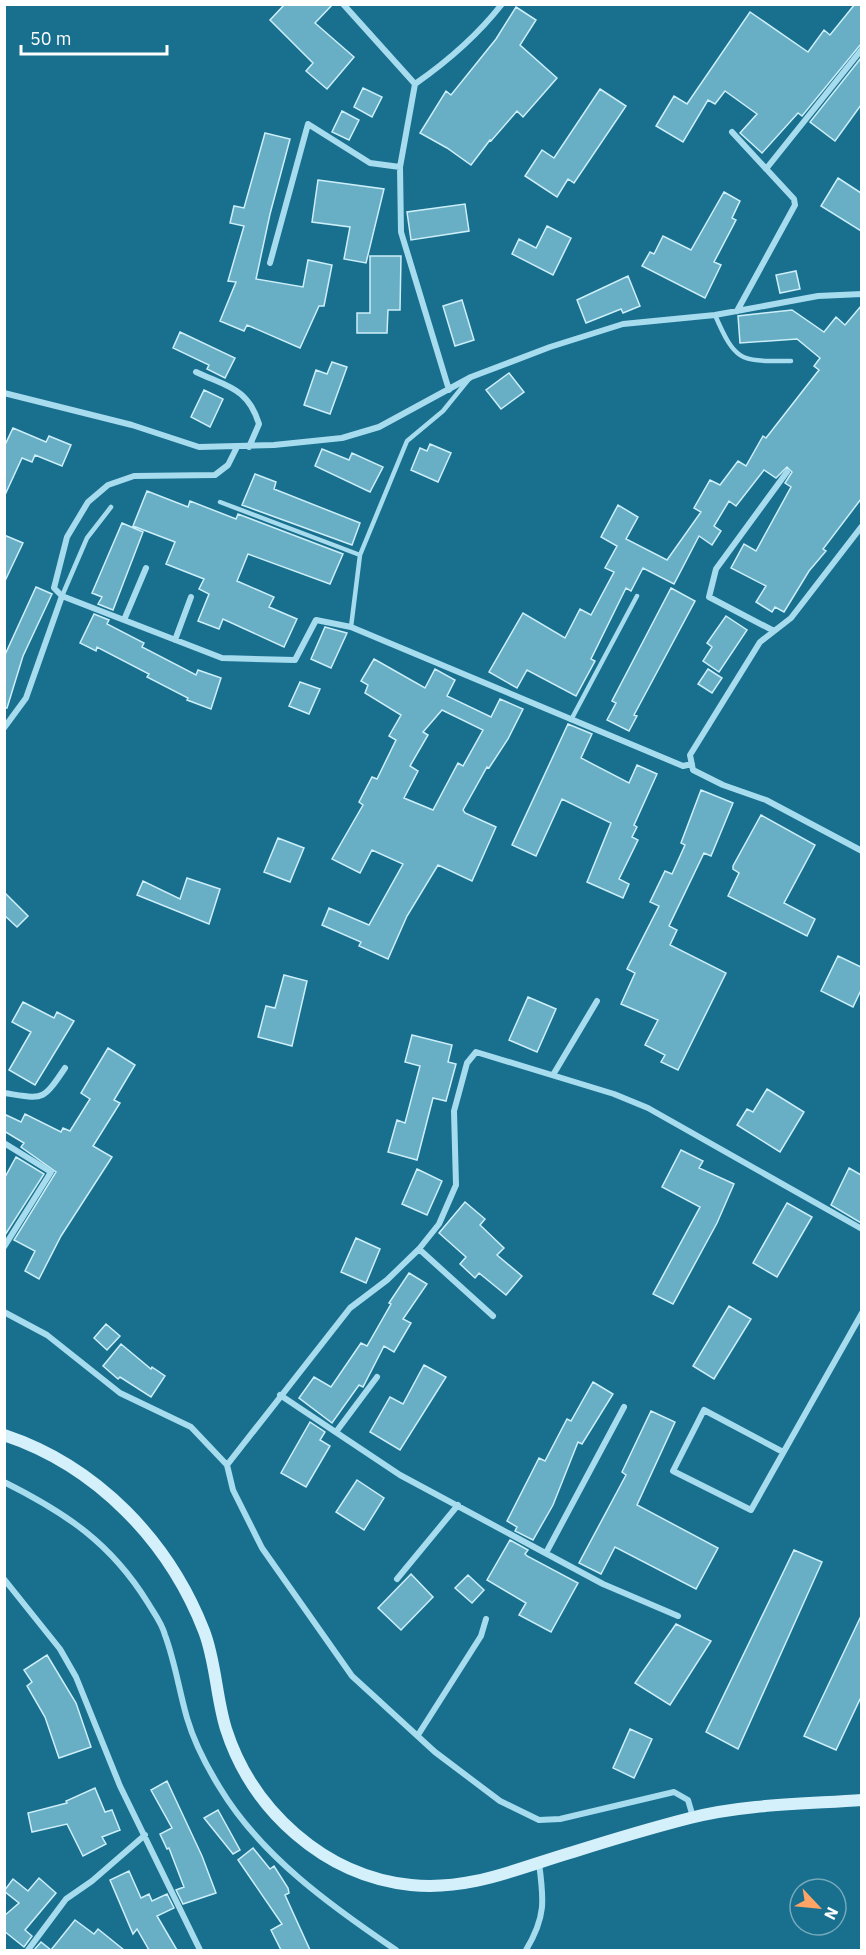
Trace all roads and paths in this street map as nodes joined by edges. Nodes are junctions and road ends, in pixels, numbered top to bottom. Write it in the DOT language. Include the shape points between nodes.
graph roads {
  1 [pos="343,4"];
  2 [pos="501,4"];
  3 [pos="861,49"];
  4 [pos="415,84"];
  5 [pos="732,132"];
  6 [pos="400,167"];
  7 [pos="766,168"];
  8 [pos="270,263"];
  9 [pos="861,294"];
  10 [pos="737,311"];
  11 [pos="715,315"];
  12 [pos="791,361"];
  13 [pos="196,372"];
  14 [pos="471,377"];
  15 [pos="448,390"];
  16 [pos="4,393"];
  17 [pos="237,447"];
  18 [pos="249,447"];
  19 [pos="787,472"];
  20 [pos="220,502"];
  21 [pos="111,507"];
  22 [pos="861,526"];
  23 [pos="360,555"];
  24 [pos="146,568"];
  25 [pos="62,596"];
  26 [pos="638,596"];
  27 [pos="191,597"];
  28 [pos="124,620"];
  29 [pos="351,627"];
  30 [pos="774,631"];
  31 [pos="175,640"];
  32 [pos="572,720"];
  33 [pos="4,728"];
  34 [pos="692,764"];
  35 [pos="861,851"];
  36 [pos="597,1001"];
  37 [pos="65,1068"];
  38 [pos="553,1075"];
  39 [pos="4,1093"];
  40 [pos="4,1143"];
  41 [pos="861,1229"];
  42 [pos="4,1247"];
  43 [pos="419,1249"];
  44 [pos="4,1312"];
  45 [pos="861,1313"];
  46 [pos="494,1316"];
  47 [pos="377,1377"];
  48 [pos="280,1395"];
  49 [pos="624,1407"];
  50 [pos="336,1432"];
  51 [pos="4,1435"];
  52 [pos="783,1452"];
  53 [pos="227,1465"];
  54 [pos="4,1482"];
  55 [pos="458,1506"];
  56 [pos="546,1553"];
  57 [pos="4,1579"];
  58 [pos="397,1579"];
  59 [pos="678,1616"];
  60 [pos="486,1619"];
  61 [pos="418,1735"];
  62 [pos="861,1800"];
  63 [pos="693,1817"];
  64 [pos="145,1835"];
  65 [pos="539,1863"];
  66 [pos="28,1950"];
  67 [pos="200,1950"];
  68 [pos="396,1950"];
  69 [pos="526,1950"];
  1 -- 4 [label="street"];
  2 -- 4 [label="street" via="483,28 446,63"];
  3 -- 7 [label="street"];
  4 -- 6 [label="street"];
  5 -- 7 [label="street"];
  6 -- 8 [label="street" via="370,163 308,124"];
  6 -- 15 [label="street" via="401,232"];
  7 -- 10 [label="street" via="795,205"];
  9 -- 10 [label="street" via="818,296"];
  10 -- 11 [label="street"];
  11 -- 12 [label="lane" via="730,348 749,361"];
  11 -- 14 [label="street" via="623,324"];
  13 -- 18 [label="street" via="242,393 253,404 260,424"];
  14 -- 15 [label="street"];
  14 -- 23 [label="lane" via="443,411 406,441"];
  15 -- 18 [label="street" via="379,427 342,438"];
  16 -- 17 [label="street" via="132,425 199,447"];
  17 -- 18 [label="street"];
  17 -- 25 [label="street" via="228,465 215,475 134,476 108,484 87,502 67,537 54,588"];
  19 -- 30 [label="street" via="716,569 709,597"];
  20 -- 23 [label="lane"];
  21 -- 25 [label="lane" via="87,538"];
  22 -- 30 [label="street" via="791,618"];
  23 -- 29 [label="lane"];
  24 -- 28 [label="street"];
  25 -- 28 [label="street"];
  25 -- 33 [label="street" via="26,698"];
  26 -- 32 [label="lane"];
  27 -- 31 [label="street"];
  28 -- 31 [label="street"];
  29 -- 31 [label="street" via="316,620 295,660 222,658"];
  29 -- 32 [label="street"];
  30 -- 34 [label="street" via="760,642 690,755"];
  32 -- 34 [label="street" via="683,766"];
  34 -- 35 [label="street" via="693,770 766,800"];
  36 -- 38 [label="street"];
  37 -- 39 [label="street" via="47,1094 37,1097"];
  38 -- 41 [label="street" via="648,1108"];
  38 -- 43 [label="street" via="476,1052 467,1063 454,1111 456,1185 439,1224"];
  40 -- 42 [label="street" via="51,1172"];
  43 -- 46 [label="street"];
  43 -- 48 [label="street" via="350,1308"];
  44 -- 53 [label="street" via="46,1335 120,1393 191,1427"];
  45 -- 52 [label="street"];
  47 -- 50 [label="street"];
  48 -- 50 [label="street"];
  48 -- 53 [label="street"];
  49 -- 56 [label="street"];
  50 -- 55 [label="street" via="400,1476"];
  51 -- 65 [label="street" via="54,1457 104,1491 129,1513 172,1567 205,1632 226,1729 235,1752 277,1819 310,1846 354,1869 410,1885 478,1882"];
  52 -- 52 [label="street" via="751,1509 673,1471 704,1410"];
  53 -- 61 [label="street" via="233,1490 262,1548 299,1603 352,1676"];
  54 -- 68 [label="street" via="76,1522 107,1548 165,1631 188,1720 220,1789 261,1840 298,1877 343,1915"];
  55 -- 56 [label="street"];
  55 -- 58 [label="street"];
  56 -- 59 [label="street" via="603,1584"];
  57 -- 64 [label="street" via="60,1649 76,1677 120,1786"];
  60 -- 61 [label="street" via="481,1636"];
  61 -- 63 [label="street" via="500,1801 539,1820 560,1819 674,1792 688,1800"];
  62 -- 63 [label="street"];
  63 -- 65 [label="street"];
  64 -- 66 [label="street" via="66,1899"];
  64 -- 67 [label="street"];
  65 -- 69 [label="street" via="544,1901 540,1923"];
}
